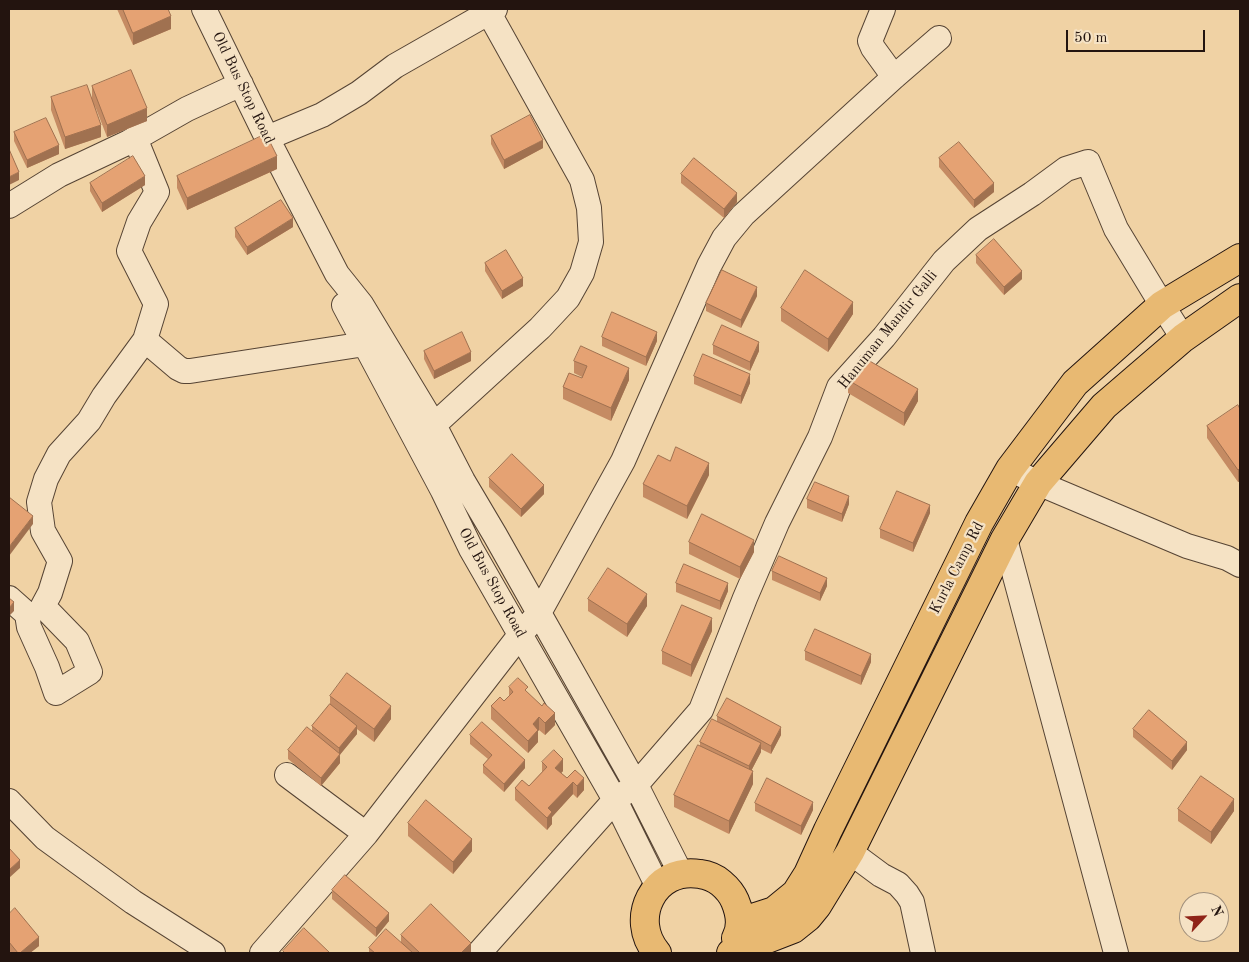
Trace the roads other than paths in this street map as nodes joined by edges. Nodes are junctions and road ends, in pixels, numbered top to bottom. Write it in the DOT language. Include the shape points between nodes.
graph roads {
  1 [pos="204,9"];
  2 [pos="883,9"];
  3 [pos="492,11"];
  4 [pos="939,38"];
  5 [pos="894,77"];
  6 [pos="241,84"];
  7 [pos="135,138"];
  8 [pos="267,138"];
  9 [pos="9,206"];
  10 [pos="1240,258"];
  11 [pos="337,274"];
  12 [pos="1240,298"];
  13 [pos="1162,305"];
  14 [pos="1183,338"];
  15 [pos="145,340"];
  16 [pos="365,344"];
  17 [pos="434,424"];
  18 [pos="1010,469"];
  19 [pos="1038,483"];
  20 [pos="453,486"];
  21 [pos="1005,539"];
  22 [pos="1236,561"];
  23 [pos="9,598"];
  24 [pos="539,613"];
  25 [pos="520,635"];
  26 [pos="287,774"];
  27 [pos="636,784"];
  28 [pos="9,800"];
  29 [pos="614,800"];
  30 [pos="366,834"];
  31 [pos="850,852"];
  32 [pos="670,881"];
  33 [pos="740,922"];
  34 [pos="790,941"];
  35 [pos="213,953"];
  36 [pos="262,953"];
  37 [pos="479,953"];
  38 [pos="657,953"];
  39 [pos="727,953"];
  40 [pos="732,953"];
  41 [pos="923,953"];
  42 [pos="1116,953"];
  1 -- 6 [label="street, Old Bus Stop Road"];
  2 -- 5 [label="street" via="870,41"];
  3 -- 8 [label="street" via="395,66 322,115"];
  3 -- 17 [label="street" via="582,180 589,208 591,242 582,273 568,298 540,328"];
  4 -- 5 [label="street"];
  5 -- 24 [label="street" via="743,215 724,238 623,461"];
  6 -- 7 [label="street"];
  6 -- 8 [label="street, Old Bus Stop Road"];
  7 -- 9 [label="street" via="59,174"];
  7 -- 15 [label="street" via="156,192 139,222 129,250 156,304"];
  8 -- 11 [label="street, Old Bus Stop Road"];
  10 -- 13 [label="main road, Kurla Camp Rd"];
  11 -- 16 [label="street, Old Bus Stop Road" via="343,304"];
  11 -- 17 [label="street, Old Bus Stop Road" via="361,304"];
  12 -- 14 [label="main road, Kurla Camp Rd"];
  13 -- 14 [label="street, Hanuman Mandir Galli"];
  13 -- 18 [label="main road, Kurla Camp Rd" via="1074,383"];
  13 -- 27 [label="street, Hanuman Mandir Galli" via="1116,229 1088,162 1066,168 978,229 944,261 839,387 820,437 745,598 701,710"];
  14 -- 19 [label="main road, Kurla Camp Rd" via="1104,406"];
  15 -- 16 [label="street" via="184,371"];
  15 -- 23 [label="street" via="89,421 59,454 39,502 43,531 60,561 43,606 77,641 90,672 56,693 27,614"];
  16 -- 20 [label="street, Old Bus Stop Road" via="412,434"];
  17 -- 20 [label="street, Old Bus Stop Road"];
  18 -- 19 [label="street"];
  18 -- 33 [label="main road, Kurla Camp Rd" via="979,523 802,886 774,911"];
  19 -- 21 [label="main road, Kurla Camp Rd"];
  19 -- 22 [label="street" via="1187,546"];
  20 -- 24 [label="street, Old Bus Stop Road" via="495,534"];
  20 -- 25 [label="street, Old Bus Stop Road" via="470,549"];
  21 -- 31 [label="main road, Kurla Camp Rd"];
  21 -- 42 [label="street"];
  24 -- 25 [label="street"];
  24 -- 27 [label="street, Old Bus Stop Road"];
  25 -- 29 [label="street, Old Bus Stop Road"];
  25 -- 30 [label="street"];
  26 -- 30 [label="street"];
  27 -- 29 [label="street"];
  27 -- 32 [label="street, Old Bus Stop Road"];
  28 -- 35 [label="street" via="45,838 133,902"];
  29 -- 32 [label="street, Old Bus Stop Road"];
  29 -- 37 [label="street"];
  30 -- 36 [label="street"];
  31 -- 34 [label="main road, Kurla Camp Rd" via="818,906"];
  31 -- 41 [label="street" via="898,884 907,894 912,902"];
  32 -- 33 [label="main road" via="694,873 717,880 734,898"];
  32 -- 38 [label="main road" via="652,895 644,916 647,937"];
  33 -- 39 [label="main road" via="733,946"];
  34 -- 40 [label="main road, Kurla Camp Rd"];
}
